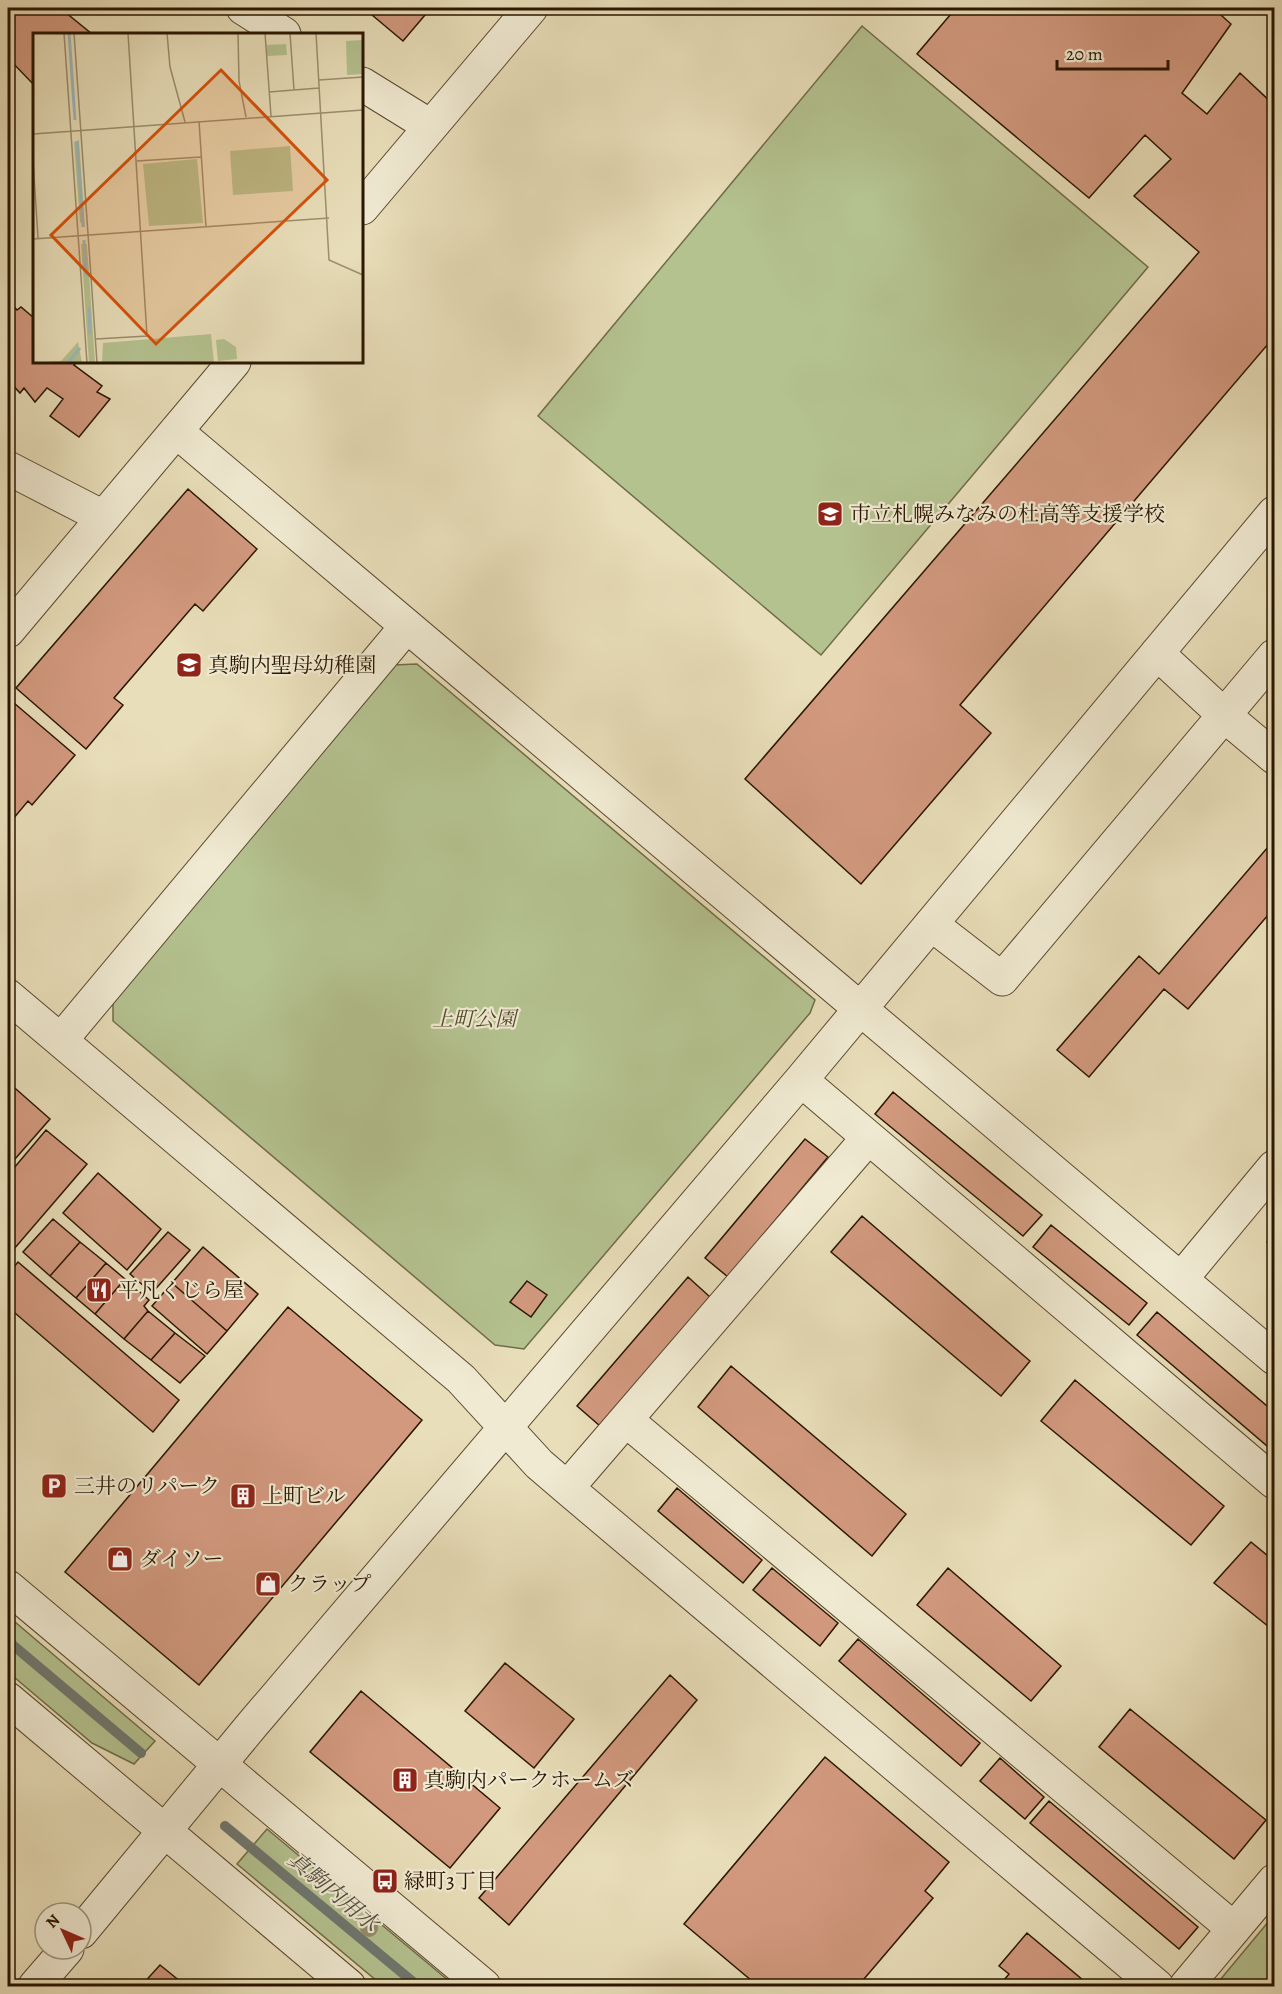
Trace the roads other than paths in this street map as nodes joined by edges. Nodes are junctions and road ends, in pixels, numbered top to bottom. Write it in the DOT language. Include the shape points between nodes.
graph roads {
  1 [pos="243,8"];
  2 [pos="531,8"];
  3 [pos="282,33"];
  4 [pos="363,85"];
  5 [pos="429,126"];
  6 [pos="363,207"];
  7 [pos="233,363"];
  8 [pos="176,431"];
  9 [pos="8,468"];
  10 [pos="1275,513"];
  11 [pos="104,518"];
  12 [pos="406,627"];
  13 [pos="8,631"];
  14 [pos="1157,653"];
  15 [pos="1275,656"];
  16 [pos="1225,716"];
  17 [pos="1275,757"];
  18 [pos="931,924"];
  19 [pos="8,996"];
  20 [pos="860,1010"];
  21 [pos="61,1040"];
  22 [pos="801,1080"];
  23 [pos="868,1138"];
  24 [pos="1275,1167"];
  25 [pos="1181,1280"];
  26 [pos="1275,1358"];
  27 [pos="626,1420"];
  28 [pos="505,1426"];
  29 [pos="1275,1482"];
  30 [pos="567,1488"];
  31 [pos="8,1587"];
  32 [pos="8,1699"];
  33 [pos="219,1764"];
  34 [pos="165,1832"];
  35 [pos="1275,1881"];
  36 [pos="93,1918"];
  37 [pos="1234,1929"];
  38 [pos="57,1961"];
  39 [pos="35,1986"];
  40 [pos="349,1986"];
  41 [pos="484,1986"];
  42 [pos="1157,1986"];
  43 [pos="1186,1986"];
  1 -- 3 [label="street"];
  2 -- 5 [label="street"];
  4 -- 5 [label="street"];
  5 -- 6 [label="street"];
  7 -- 8 [label="street"];
  8 -- 11 [label="street"];
  8 -- 12 [label="street"];
  9 -- 11 [label="street"];
  10 -- 14 [label="street"];
  11 -- 13 [label="street"];
  12 -- 20 [label="street"];
  12 -- 21 [label="street"];
  14 -- 16 [label="street"];
  14 -- 18 [label="street"];
  15 -- 16 [label="street"];
  16 -- 17 [label="street"];
  16 -- 18 [label="street" via="1002,980"];
  18 -- 20 [label="street"];
  19 -- 21 [label="street"];
  20 -- 22 [label="street"];
  20 -- 25 [label="street"];
  21 -- 28 [label="street" via="461,1379"];
  22 -- 23 [label="street"];
  22 -- 28 [label="street"];
  23 -- 27 [label="street"];
  23 -- 29 [label="street"];
  24 -- 25 [label="street"];
  25 -- 26 [label="street"];
  27 -- 30 [label="street"];
  27 -- 37 [label="street"];
  28 -- 30 [label="street"];
  28 -- 33 [label="street"];
  30 -- 42 [label="street"];
  31 -- 33 [label="street"];
  32 -- 34 [label="street"];
  33 -- 34 [label="street"];
  33 -- 41 [label="street"];
  34 -- 36 [label="street"];
  34 -- 40 [label="street"];
  35 -- 37 [label="street"];
  37 -- 43 [label="street"];
  38 -- 39 [label="street"];
}
